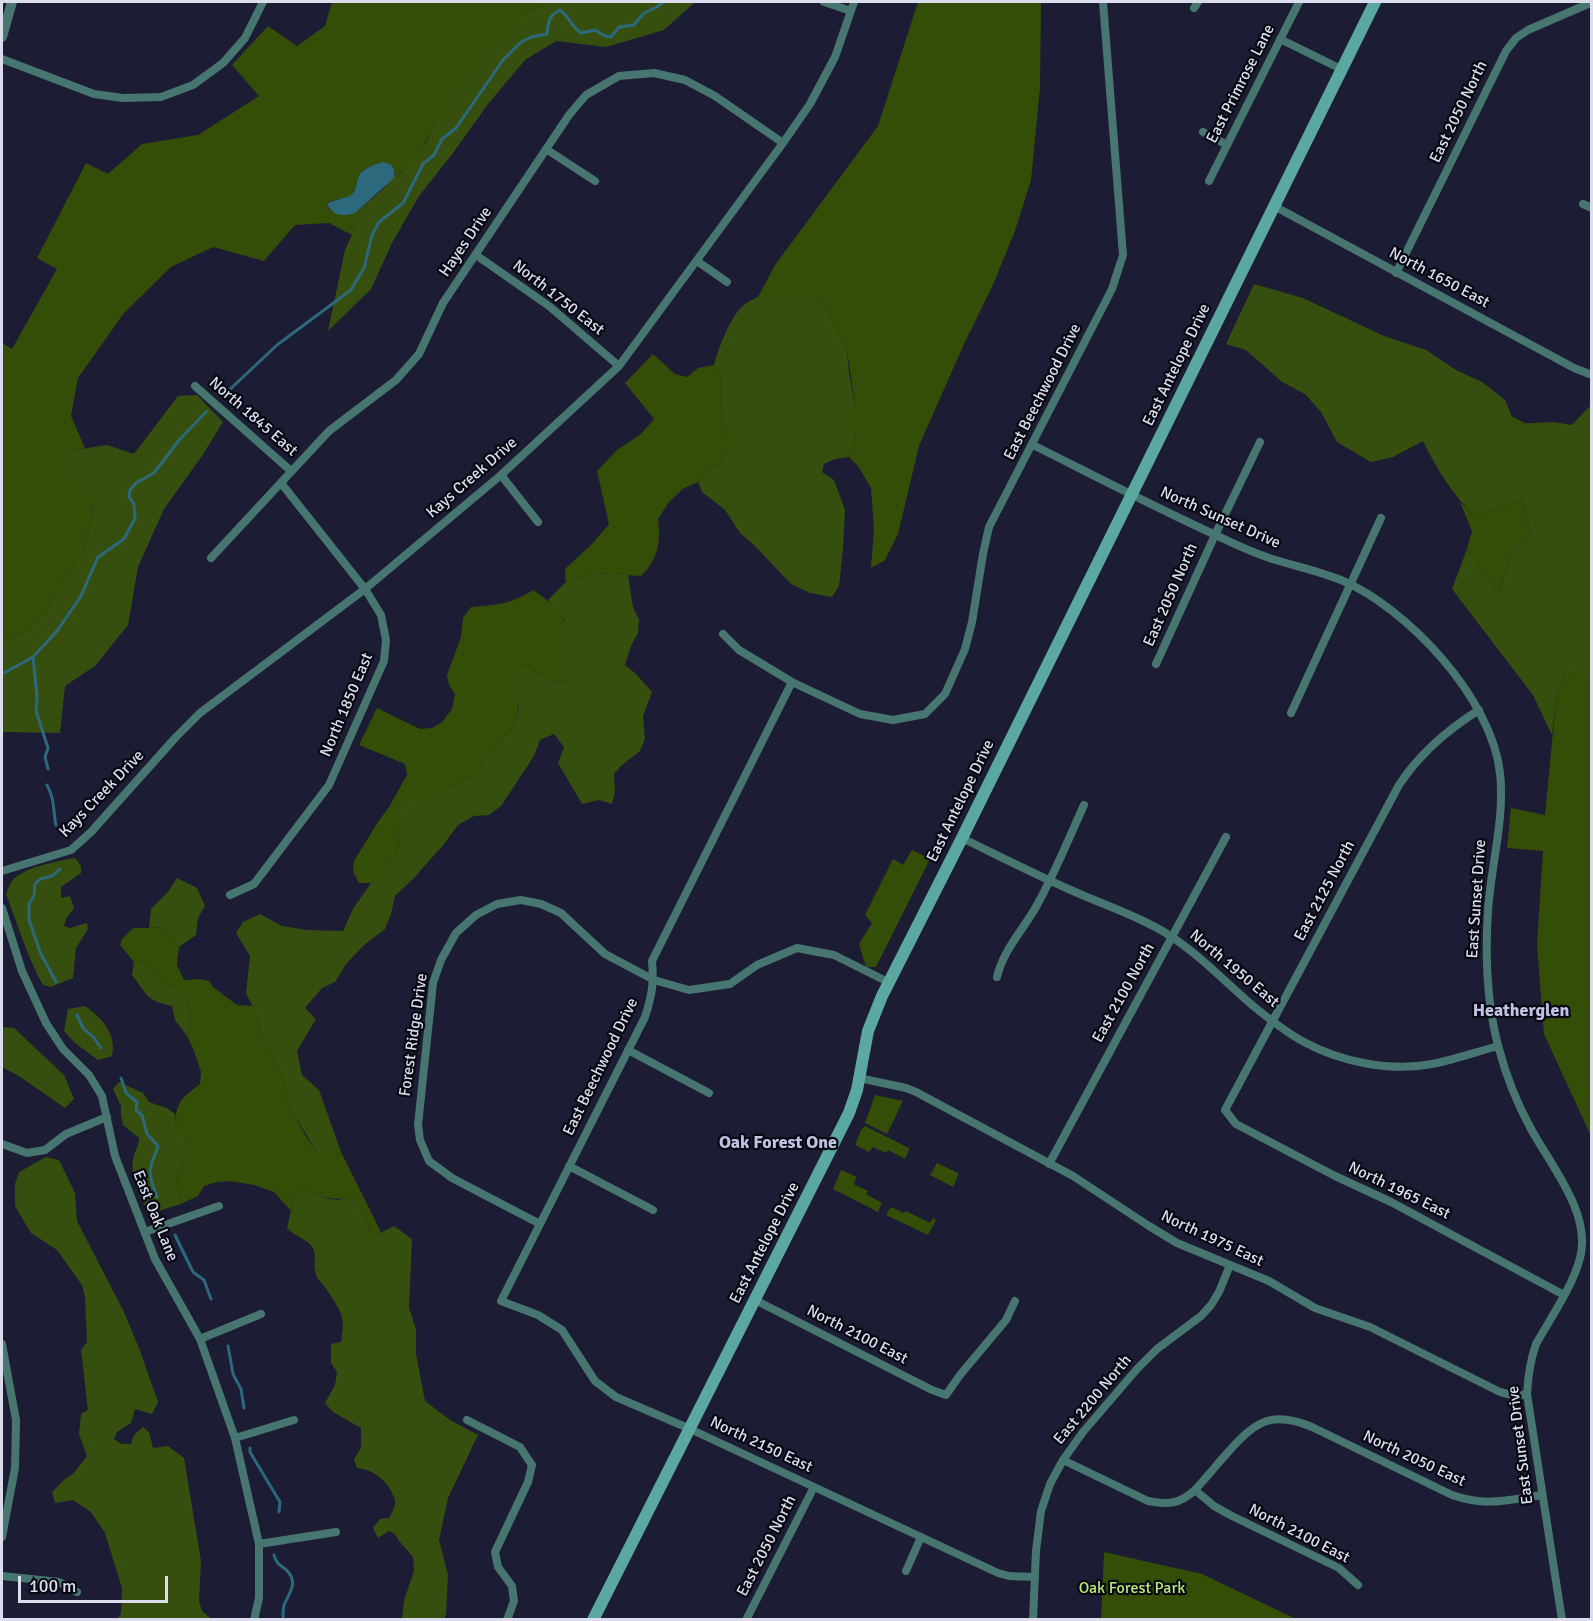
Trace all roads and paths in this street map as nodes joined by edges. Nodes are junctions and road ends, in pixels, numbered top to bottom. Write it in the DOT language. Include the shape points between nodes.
graph roads {
  1 [pos="12,2"];
  2 [pos="263,2"];
  3 [pos="824,2"];
  4 [pos="854,2"];
  5 [pos="1103,2"];
  6 [pos="1299,2"];
  7 [pos="1375,2"];
  8 [pos="1589,6"];
  9 [pos="851,11"];
  10 [pos="2,37"];
  11 [pos="1280,39"];
  12 [pos="2,59"];
  13 [pos="1341,69"];
  14 [pos="1203,132"];
  15 [pos="783,143"];
  16 [pos="1227,145"];
  17 [pos="546,149"];
  18 [pos="1209,181"];
  19 [pos="595,182"];
  20 [pos="1274,206"];
  21 [pos="476,255"];
  22 [pos="697,261"];
  23 [pos="1396,273"];
  24 [pos="727,282"];
  25 [pos="619,366"];
  26 [pos="1592,375"];
  27 [pos="195,386"];
  28 [pos="1260,442"];
  29 [pos="1033,445"];
  30 [pos="291,471"];
  31 [pos="501,475"];
  32 [pos="281,483"];
  33 [pos="1131,494"];
  34 [pos="1381,519"];
  35 [pos="538,522"];
  36 [pos="1215,535"];
  37 [pos="211,558"];
  38 [pos="1350,584"];
  39 [pos="365,589"];
  40 [pos="1396,614"];
  41 [pos="723,634"];
  42 [pos="1156,664"];
  43 [pos="792,681"];
  44 [pos="1479,710"];
  45 [pos="1292,713"];
  46 [pos="1084,805"];
  47 [pos="1226,837"];
  48 [pos="962,838"];
  49 [pos="2,871"];
  50 [pos="1049,880"];
  51 [pos="230,896"];
  52 [pos="2,908"];
  53 [pos="1172,937"];
  54 [pos="997,977"];
  55 [pos="654,980"];
  56 [pos="888,982"];
  57 [pos="1272,1020"];
  58 [pos="1498,1046"];
  59 [pos="628,1050"];
  60 [pos="859,1078"];
  61 [pos="709,1093"];
  62 [pos="1225,1110"];
  63 [pos="107,1117"];
  64 [pos="2,1144"];
  65 [pos="1048,1164"];
  66 [pos="569,1166"];
  67 [pos="219,1206"];
  68 [pos="653,1210"];
  69 [pos="540,1224"];
  70 [pos="145,1232"];
  71 [pos="1230,1265"];
  72 [pos="1564,1295"];
  73 [pos="754,1300"];
  74 [pos="501,1301"];
  75 [pos="1015,1301"];
  76 [pos="261,1314"];
  77 [pos="200,1339"];
  78 [pos="2,1344"];
  79 [pos="1527,1394"];
  80 [pos="294,1420"];
  81 [pos="467,1420"];
  82 [pos="688,1428"];
  83 [pos="235,1438"];
  84 [pos="1063,1460"];
  85 [pos="814,1486"];
  86 [pos="1195,1490"];
  87 [pos="1542,1495"];
  88 [pos="336,1532"];
  89 [pos="2,1537"];
  90 [pos="921,1537"];
  91 [pos="259,1544"];
  92 [pos="906,1571"];
  93 [pos="2,1576"];
  94 [pos="1034,1577"];
  95 [pos="1358,1585"];
  96 [pos="77,1592"];
  97 [pos="508,1619"];
  98 [pos="254,1620"];
  99 [pos="593,1620"];
  100 [pos="746,1620"];
  101 [pos="1033,1620"];
  102 [pos="1562,1620"];
  1 -- 10 [label="street"];
  2 -- 12 [label="street" via="245,38 223,63 193,85 161,97 94,94"];
  3 -- 9 [label="street"];
  4 -- 9 [label="street, Kays Creek Drive"];
  5 -- 29 [label="street, East Beechwood Drive" via="1123,255 1112,289"];
  6 -- 11 [label="street, East Primrose Lane"];
  7 -- 13 [label="main road, East Antelope Drive"];
  8 -- 23 [label="street, East 2050 North" via="1528,30 1506,51"];
  9 -- 15 [label="street, Kays Creek Drive" via="830,66"];
  11 -- 13 [label="street"];
  11 -- 16 [label="street, East Primrose Lane"];
  13 -- 20 [label="main road, East Antelope Drive"];
  14 -- 16 [label="street"];
  15 -- 17 [label="street, Hayes Drive" via="715,96 685,80 654,73 619,76 586,95"];
  15 -- 22 [label="street, Kays Creek Drive"];
  16 -- 18 [label="street, East Primrose Lane"];
  17 -- 19 [label="street"];
  17 -- 21 [label="street, Hayes Drive"];
  20 -- 23 [label="street, North 1650 East"];
  20 -- 33 [label="main road, East Antelope Drive"];
  21 -- 25 [label="street, North 1750 East" via="549,306"];
  21 -- 30 [label="street, Hayes Drive" via="443,303 418,354 396,380 329,431"];
  22 -- 24 [label="street"];
  22 -- 25 [label="street, Kays Creek Drive"];
  23 -- 26 [label="street, North 1650 East"];
  25 -- 31 [label="street, Kays Creek Drive"];
  27 -- 30 [label="street, North 1845 East"];
  28 -- 36 [label="street, East 2050 North"];
  29 -- 33 [label="street, North Sunset Drive"];
  29 -- 43 [label="street, East Beechwood Drive" via="989,527 965,649 945,694 925,714 893,720 860,714"];
  30 -- 32 [label="street, Hayes Drive"];
  31 -- 35 [label="street"];
  31 -- 39 [label="street, Kays Creek Drive"];
  32 -- 37 [label="street, Hayes Drive"];
  32 -- 39 [label="street, North 1850 East"];
  33 -- 36 [label="street, North Sunset Drive"];
  33 -- 48 [label="main road, East Antelope Drive"];
  34 -- 38 [label="street"];
  36 -- 38 [label="street, North Sunset Drive" via="1269,558"];
  36 -- 42 [label="street, East 2050 North"];
  38 -- 40 [label="street, North Sunset Drive"];
  38 -- 45 [label="street"];
  39 -- 49 [label="street, Kays Creek Drive" via="200,713 71,850"];
  39 -- 51 [label="street, North 1850 East" via="381,615 386,639 380,672 329,785 254,884"];
  40 -- 44 [label="street, East Sunset Drive" via="1436,651"];
  41 -- 43 [label="street, East Beechwood Drive" via="739,650"];
  43 -- 55 [label="street, East Beechwood Drive" via="652,961"];
  44 -- 57 [label="street, East 2125 North" via="1454,726 1411,767"];
  44 -- 58 [label="street, East Sunset Drive" via="1496,748 1500,774 1487,968"];
  46 -- 50 [label="street"];
  47 -- 53 [label="street, East 2100 North"];
  48 -- 50 [label="street, North 1950 East"];
  48 -- 56 [label="main road, East Antelope Drive"];
  50 -- 53 [label="street, North 1950 East"];
  50 -- 54 [label="street" via="1004,957"];
  52 -- 63 [label="street, East Oak Lane" via="22,971 46,1023 63,1049 89,1075 102,1096"];
  53 -- 57 [label="street, North 1950 East"];
  53 -- 65 [label="street, East 2100 North"];
  55 -- 56 [label="street, Forest Ridge Drive" via="689,990 730,984 757,965 797,948 834,955"];
  55 -- 59 [label="street, East Beechwood Drive" via="645,1017"];
  55 -- 69 [label="street, Forest Ridge Drive" via="605,954 561,913 521,900 497,904 476,915 456,933 441,960 433,983 418,1125 420,1140 429,1161 452,1178"];
  56 -- 60 [label="main road, East Antelope Drive" via="868,1031"];
  57 -- 58 [label="street, North 1950 East" via="1327,1052 1377,1065 1432,1064"];
  57 -- 62 [label="street, East 2125 North"];
  58 -- 72 [label="street, East Sunset Drive" via="1529,1125 1580,1220 1580,1259"];
  59 -- 61 [label="street"];
  59 -- 66 [label="street, East Beechwood Drive"];
  60 -- 65 [label="street, North 1975 East" via="916,1092"];
  60 -- 73 [label="main road, East Antelope Drive" via="849,1113"];
  62 -- 72 [label="street, North 1965 East" via="1236,1124"];
  63 -- 64 [label="street" via="66,1134 45,1150 27,1153"];
  63 -- 70 [label="street, East Oak Lane" via="115,1156"];
  65 -- 71 [label="street, North 1975 East" via="1177,1243"];
  66 -- 68 [label="street"];
  66 -- 69 [label="street, East Beechwood Drive"];
  67 -- 70 [label="street"];
  69 -- 74 [label="street, East Beechwood Drive"];
  70 -- 77 [label="street, East Oak Lane" via="155,1259"];
  71 -- 79 [label="street, North 1975 East" via="1269,1281 1315,1308 1370,1327 1500,1392"];
  71 -- 84 [label="street, East 2200 North" via="1211,1305 1137,1369"];
  72 -- 79 [label="street, East Sunset Drive" via="1532,1355"];
  73 -- 75 [label="street, North 2100 East" via="946,1395 1006,1320"];
  73 -- 82 [label="main road, East Antelope Drive"];
  74 -- 82 [label="street, North 2150 East" via="538,1315 562,1330 595,1381 616,1397"];
  76 -- 77 [label="street"];
  77 -- 83 [label="street, East Oak Lane"];
  78 -- 89 [label="street" via="16,1420 15,1468"];
  79 -- 87 [label="street, East Sunset Drive"];
  80 -- 83 [label="street"];
  81 -- 97 [label="street" via="520,1447 532,1465 495,1552 498,1568 513,1586 514,1601"];
  82 -- 85 [label="street, North 2150 East"];
  82 -- 99 [label="main road, East Antelope Drive"];
  83 -- 91 [label="street, East Oak Lane"];
  84 -- 86 [label="street" via="1148,1501 1179,1501"];
  84 -- 94 [label="street, East 2200 North" via="1041,1511"];
  85 -- 90 [label="street, North 2150 East"];
  85 -- 100 [label="street, East 2050 North"];
  86 -- 87 [label="street, North 2050 East" via="1244,1433 1257,1424 1284,1419 1312,1427 1468,1500 1498,1502"];
  86 -- 95 [label="street, North 2100 East" via="1230,1515 1339,1568"];
  87 -- 102 [label="street, East Sunset Drive"];
  88 -- 91 [label="street"];
  90 -- 92 [label="street"];
  90 -- 94 [label="street, North 2150 East" via="998,1573"];
  91 -- 98 [label="street, East Oak Lane" via="259,1598"];
  93 -- 96 [label="street" via="59,1582"];
  94 -- 101 [label="street, East 2200 North"];
}
